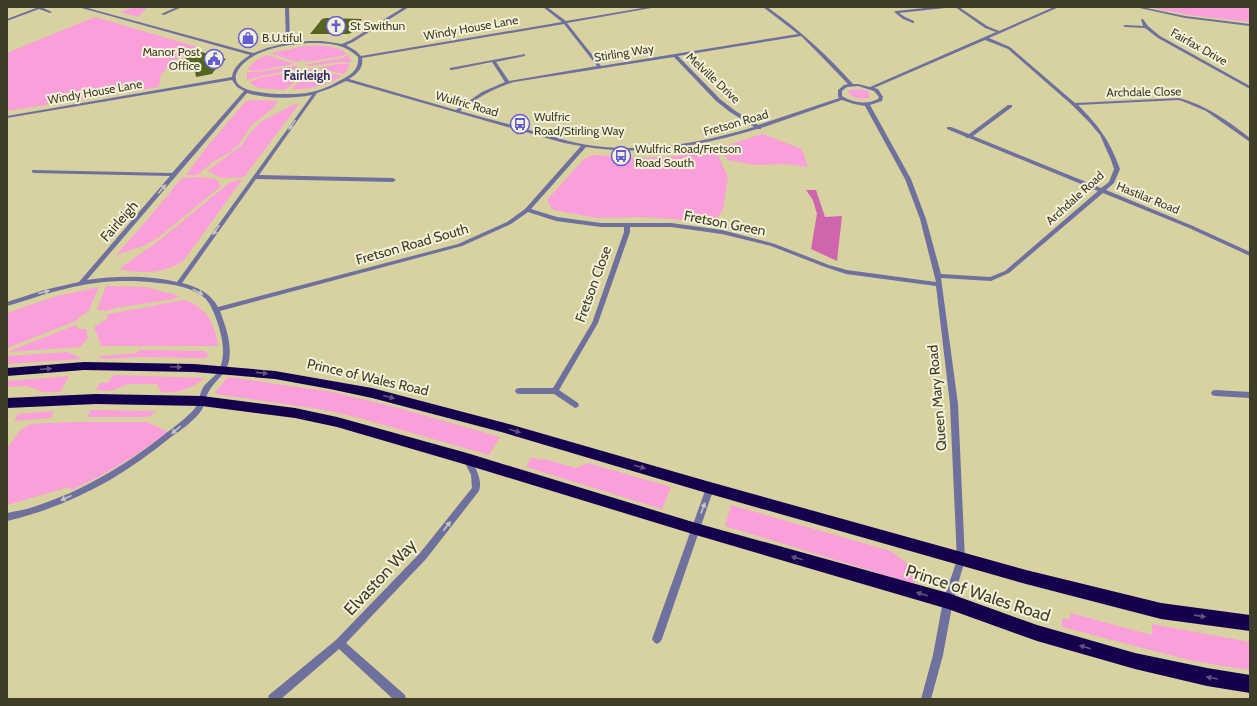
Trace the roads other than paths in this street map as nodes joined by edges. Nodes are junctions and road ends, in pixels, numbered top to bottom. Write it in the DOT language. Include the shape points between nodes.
graph roads {
  1 [pos="80,7"];
  2 [pos="180,7"];
  3 [pos="287,7"];
  4 [pos="407,7"];
  5 [pos="545,7"];
  6 [pos="655,7"];
  7 [pos="765,7"];
  8 [pos="945,7"];
  9 [pos="957,7"];
  10 [pos="1057,7"];
  11 [pos="1137,7"];
  12 [pos="38,8"];
  13 [pos="50,12"];
  14 [pos="163,14"];
  15 [pos="7,20"];
  16 [pos="1142,20"];
  17 [pos="565,22"];
  18 [pos="913,22"];
  19 [pos="1250,25"];
  20 [pos="1125,26"];
  21 [pos="1146,27"];
  22 [pos="999,32"];
  23 [pos="802,35"];
  24 [pos="986,38"];
  25 [pos="288,44"];
  26 [pos="342,45"];
  27 [pos="254,55"];
  28 [pos="524,55"];
  29 [pos="675,55"];
  30 [pos="360,57"];
  31 [pos="493,61"];
  32 [pos="600,67"];
  33 [pos="452,69"];
  34 [pos="234,78"];
  35 [pos="346,80"];
  36 [pos="508,83"];
  37 [pos="852,86"];
  38 [pos="871,88"];
  39 [pos="1250,88"];
  40 [pos="246,91"];
  41 [pos="315,93"];
  42 [pos="843,98"];
  43 [pos="868,104"];
  44 [pos="1074,104"];
  45 [pos="1010,106"];
  46 [pos="457,111"];
  47 [pos="7,117"];
  48 [pos="759,128"];
  49 [pos="949,128"];
  50 [pos="968,137"];
  51 [pos="1250,140"];
  52 [pos="584,146"];
  53 [pos="34,171"];
  54 [pos="174,175"];
  55 [pos="255,177"];
  56 [pos="393,180"];
  57 [pos="1102,191"];
  58 [pos="526,210"];
  59 [pos="627,226"];
  60 [pos="1250,254"];
  61 [pos="939,280"];
  62 [pos="82,282"];
  63 [pos="179,283"];
  64 [pos="7,304"];
  65 [pos="216,310"];
  66 [pos="223,370"];
  67 [pos="7,372"];
  68 [pos="519,391"];
  69 [pos="555,391"];
  70 [pos="1215,393"];
  71 [pos="1250,394"];
  72 [pos="202,401"];
  73 [pos="7,403"];
  74 [pos="575,405"];
  75 [pos="467,459"];
  76 [pos="710,488"];
  77 [pos="7,517"];
  78 [pos="696,529"];
  79 [pos="960,560"];
  80 [pos="948,602"];
  81 [pos="1250,623"];
  82 [pos="657,639"];
  83 [pos="339,643"];
  84 [pos="1250,684"];
  85 [pos="273,699"];
  86 [pos="401,699"];
  87 [pos="926,699"];
  1 -- 27 [label="street"];
  2 -- 14 [label="street"];
  3 -- 25 [label="street"];
  4 -- 26 [label="street"];
  5 -- 17 [label="street"];
  6 -- 17 [label="street, Windy House Lane"];
  7 -- 23 [label="street"];
  8 -- 18 [label="street" via="896,12"];
  9 -- 22 [label="street" via="986,27"];
  10 -- 22 [label="street"];
  11 -- 19 [label="street" via="1192,18"];
  12 -- 13 [label="street"];
  12 -- 15 [label="street"];
  16 -- 21 [label="street, Fairfax Drive"];
  17 -- 30 [label="street, Windy House Lane"];
  17 -- 32 [label="street"];
  20 -- 21 [label="street"];
  21 -- 39 [label="street, Fairfax Drive" via="1169,43"];
  22 -- 24 [label="street"];
  23 -- 29 [label="street, Stirling Way"];
  23 -- 37 [label="street" via="828,58"];
  24 -- 38 [label="street"];
  24 -- 44 [label="street, Archdale Road" via="1009,48"];
  25 -- 26 [label="street" via="326,42"];
  25 -- 27 [label="street"];
  26 -- 30 [label="street" via="355,50"];
  27 -- 34 [label="street" via="238,68"];
  28 -- 31 [label="street"];
  29 -- 32 [label="street, Stirling Way"];
  29 -- 48 [label="street, Melville Drive" via="718,100"];
  30 -- 35 [label="street" via="361,65"];
  31 -- 33 [label="street"];
  31 -- 36 [label="street"];
  32 -- 36 [label="street, Stirling Way"];
  34 -- 40 [label="street"];
  34 -- 47 [label="street, Windy House Lane"];
  35 -- 41 [label="street"];
  35 -- 46 [label="street, Wulfric Road"];
  36 -- 46 [label="street, Stirling Way" via="490,89"];
  37 -- 38 [label="street"];
  37 -- 42 [label="street" via="840,90 840,96"];
  38 -- 43 [label="street" via="881,97 876,102"];
  40 -- 41 [label="street" via="262,95 295,96"];
  40 -- 54 [label="street, Fairleigh"];
  41 -- 55 [label="street, one-way"];
  42 -- 43 [label="street" via="856,104"];
  42 -- 48 [label="street, Fretson Road"];
  43 -- 61 [label="street, Queen Mary Road" via="908,179 923,219"];
  44 -- 51 [label="street, Archdale Close" via="1179,99 1190,101"];
  44 -- 57 [label="street, Archdale Road" via="1102,135 1114,160 1117,170 1115,176"];
  45 -- 50 [label="street"];
  46 -- 52 [label="street, Wulfric Road"];
  48 -- 52 [label="street, Fretson Road" via="694,145 657,149 618,150"];
  49 -- 50 [label="street, Hastilar Road"];
  50 -- 57 [label="street, Hastilar Road"];
  52 -- 58 [label="street, Fretson Road South"];
  53 -- 54 [label="street"];
  62 -- 54 [label="street, Fairleigh, one-way"];
  55 -- 56 [label="street"];
  55 -- 63 [label="street, one-way"];
  57 -- 60 [label="street, Hastilar Road" via="1192,227"];
  57 -- 61 [label="street, Archdale Road" via="1007,272 991,279"];
  58 -- 59 [label="street, Fretson Green" via="575,222"];
  58 -- 65 [label="street, Fretson Road South" via="509,223 460,245"];
  59 -- 61 [label="street, Fretson Green" via="687,226 722,232 773,245 846,272"];
  59 -- 69 [label="street, Fretson Close" via="595,323"];
  61 -- 79 [label="street, Queen Mary Road" via="954,404"];
  62 -- 63 [label="street" via="106,278 143,278"];
  64 -- 62 [label="street, one-way"];
  63 -- 65 [label="street, one-way" via="207,298"];
  65 -- 66 [label="street" via="226,342"];
  67 -- 66 [label="highway, Prince of Wales Road, one-way" via="84,366"];
  66 -- 72 [label="street" via="204,392"];
  66 -- 76 [label="highway, Prince of Wales Road, one-way" via="274,375 372,392"];
  68 -- 69 [label="street"];
  69 -- 74 [label="street"];
  70 -- 71 [label="street"];
  72 -- 73 [label="highway, Prince of Wales Road" via="96,399"];
  72 -- 75 [label="highway, Prince of Wales Road" via="295,413 338,422"];
  72 -- 77 [label="street, one-way" via="198,410 155,447 90,488 50,505"];
  75 -- 78 [label="highway, Prince of Wales Road"];
  83 -- 75 [label="street, Elvaston Way, one-way" via="423,556 476,489 475,475"];
  78 -- 76 [label="street, one-way"];
  76 -- 79 [label="highway, Prince of Wales Road"];
  80 -- 78 [label="highway, Prince of Wales Road, one-way"];
  78 -- 82 [label="street"];
  79 -- 80 [label="street, Queen Mary Road"];
  79 -- 81 [label="highway, Prince of Wales Road, one-way" via="1161,611"];
  84 -- 80 [label="highway, Prince of Wales Road, one-way" via="1135,661 1020,628"];
  80 -- 87 [label="street, Queen Mary Road"];
  83 -- 85 [label="street, Elvaston Way"];
  83 -- 86 [label="street"];
}
